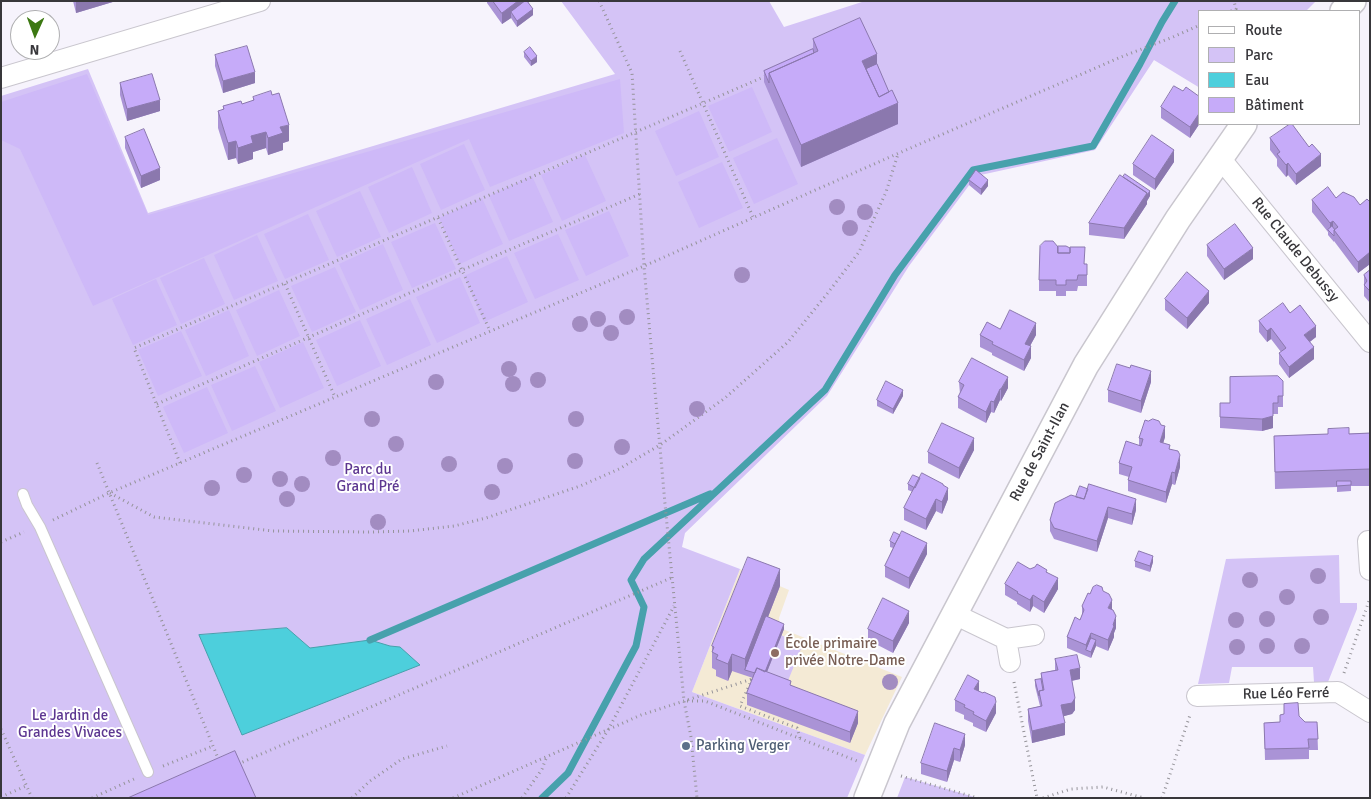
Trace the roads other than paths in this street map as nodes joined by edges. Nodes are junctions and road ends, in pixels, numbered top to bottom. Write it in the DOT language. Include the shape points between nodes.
graph roads {
  1 [pos="260,1"];
  2 [pos="1353,1"];
  3 [pos="1344,10"];
  4 [pos="1,78"];
  5 [pos="1243,125"];
  6 [pos="1220,158"];
  7 [pos="1370,342"];
  8 [pos="23,494"];
  9 [pos="1370,541"];
  10 [pos="1370,570"];
  11 [pos="954,614"];
  12 [pos="1034,635"];
  13 [pos="1006,639"];
  14 [pos="1010,662"];
  15 [pos="1197,696"];
  16 [pos="1370,712"];
  17 [pos="148,772"];
  18 [pos="867,798"];
  1 -- 4 [label="street"];
  2 -- 3 [label="street"];
  5 -- 6 [label="street, Rue de Saint-Ilan"];
  6 -- 7 [label="street, Rue Claude Debussy"];
  6 -- 11 [label="street, Rue de Saint-Ilan" via="1086,365"];
  8 -- 17 [label="lane"];
  9 -- 10 [label="street"];
  11 -- 13 [label="street"];
  11 -- 18 [label="street, Rue de Saint-Ilan" via="897,723"];
  12 -- 13 [label="street"];
  13 -- 14 [label="street"];
  15 -- 16 [label="street, Rue Léo Ferré" via="1338,692"];
}
